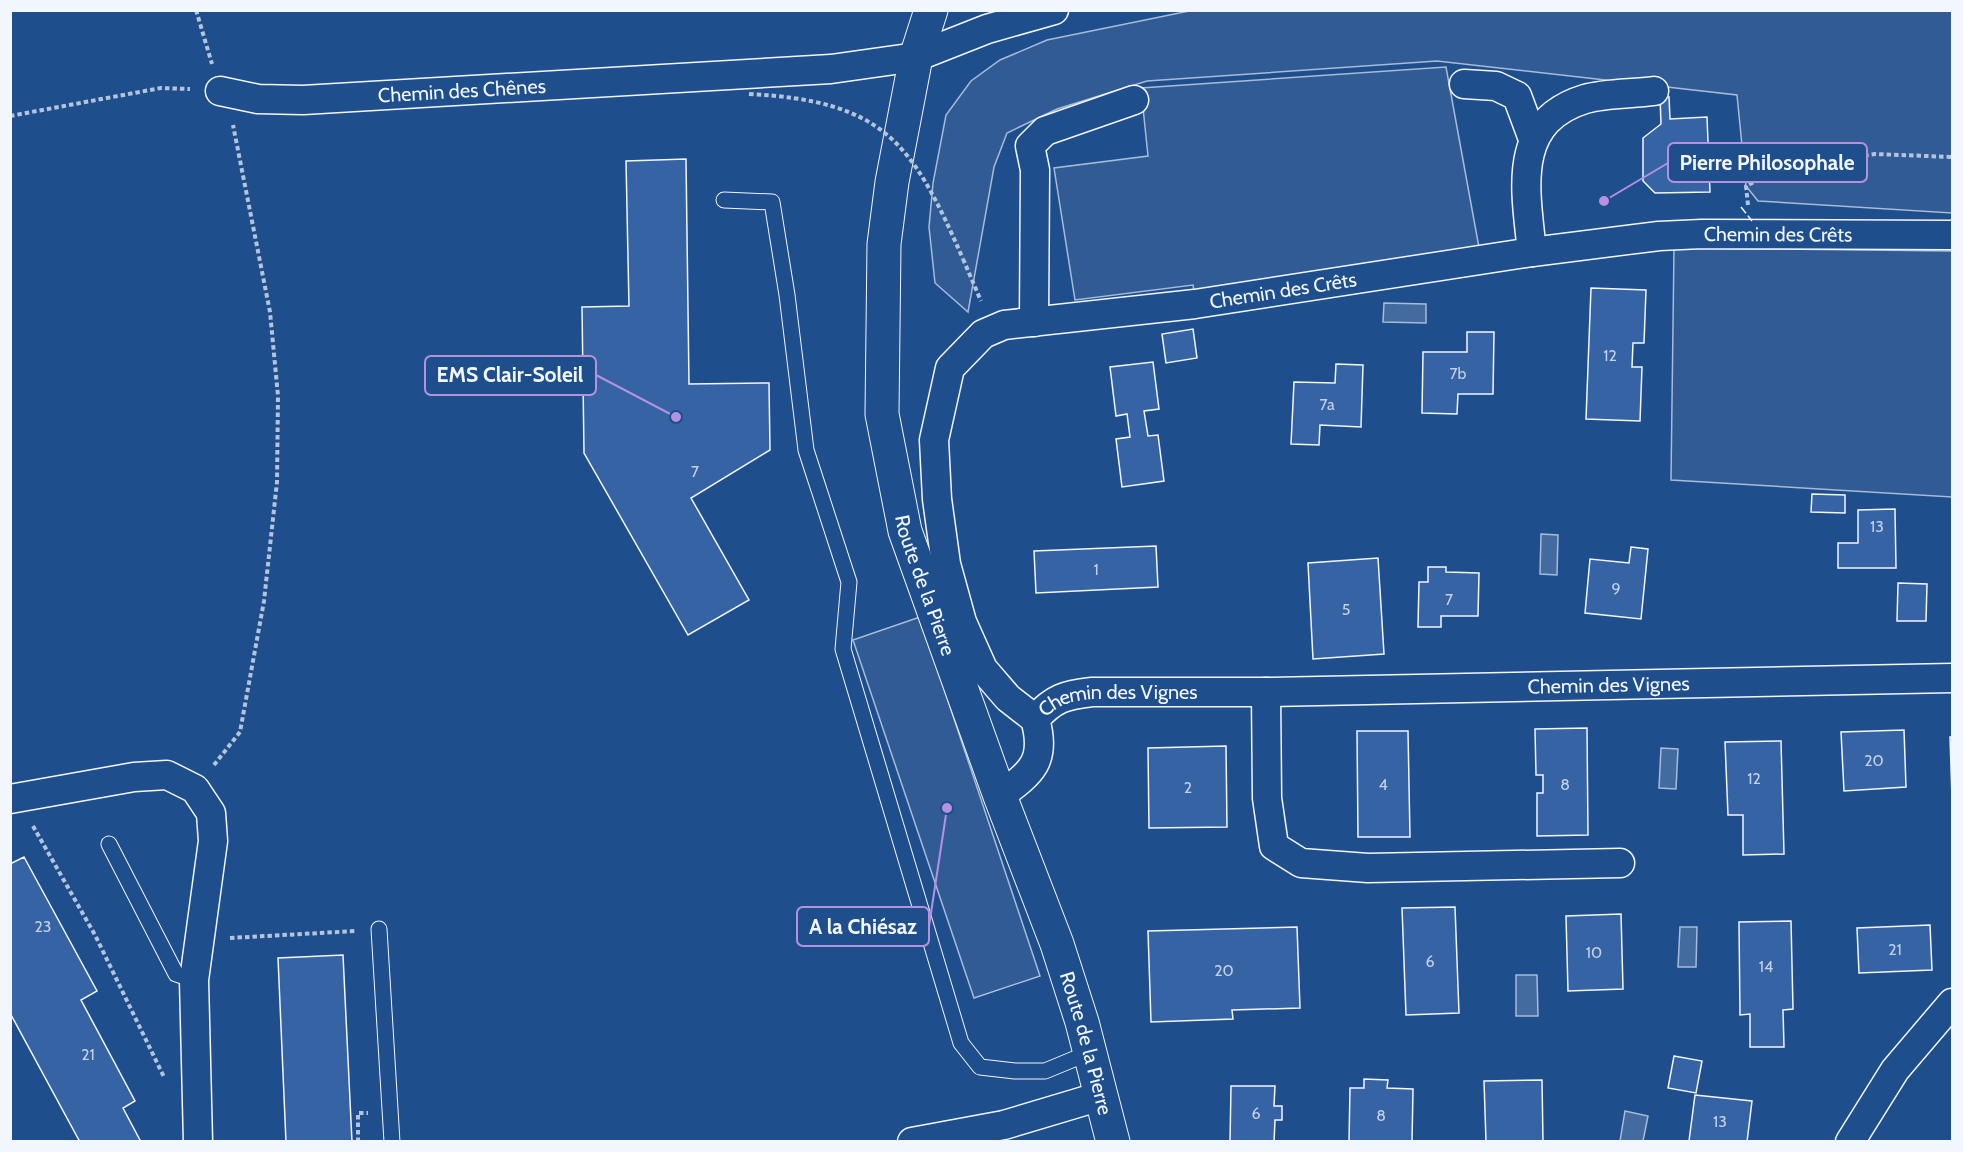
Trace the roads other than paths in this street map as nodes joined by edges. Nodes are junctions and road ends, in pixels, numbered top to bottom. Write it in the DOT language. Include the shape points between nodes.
graph roads {
  1 [pos="931,10"];
  2 [pos="1054,10"];
  3 [pos="916,57"];
  4 [pos="1464,84"];
  5 [pos="220,91"];
  6 [pos="1654,91"];
  7 [pos="1134,100"];
  8 [pos="1533,139"];
  9 [pos="724,200"];
  10 [pos="1953,234"];
  11 [pos="1532,252"];
  12 [pos="1034,322"];
  13 [pos="1953,678"];
  14 [pos="1266,692"];
  15 [pos="1035,719"];
  16 [pos="1000,796"];
  17 [pos="14,799"];
  18 [pos="110,844"];
  19 [pos="1620,863"];
  20 [pos="379,929"];
  21 [pos="194,980"];
  22 [pos="1953,1003"];
  23 [pos="1090,1052"];
  24 [pos="1101,1096"];
  25 [pos="1030,1118"];
  26 [pos="198,1142"];
  27 [pos="392,1142"];
  28 [pos="912,1142"];
  29 [pos="986,1142"];
  30 [pos="1113,1142"];
  31 [pos="1850,1142"];
  1 -- 3 [label="main road, Route de la Pierre"];
  2 -- 3 [label="street, Chemin des Chênes" via="987,29"];
  3 -- 5 [label="street, Chemin des Chênes" via="831,69 303,100 258,99"];
  3 -- 16 [label="main road, Route de la Pierre" via="884,244 882,414 905,531"];
  4 -- 8 [label="street" via="1496,86 1517,96"];
  6 -- 8 [label="street" via="1585,99 1556,114"];
  7 -- 12 [label="street" via="1045,131 1030,146 1035,170"];
  8 -- 11 [label="street" via="1526,189"];
  9 -- 23 [label="lane" via="772,202 806,450 849,582 843,649 961,1043 980,1067 1015,1071 1046,1071"];
  10 -- 11 [label="street, Chemin des Crêts" via="1702,234"];
  11 -- 12 [label="street, Chemin des Crêts" via="1195,304"];
  12 -- 15 [label="street, Chemin des Crêts" via="1004,325 983,334 950,368 934,440 946,564 962,622 983,669 1008,698"];
  13 -- 14 [label="street, Chemin des Vignes"];
  14 -- 15 [label="street, Chemin des Vignes" via="1065,695"];
  14 -- 19 [label="street" via="1267,798 1274,846 1301,863 1368,868"];
  15 -- 16 [label="street, Chemin des Vignes" via="1041,739 1036,765"];
  16 -- 23 [label="main road, Route de la Pierre" via="1057,944"];
  17 -- 21 [label="street" via="134,777 167,775 195,789 211,813 213,841"];
  18 -- 21 [label="lane" via="176,974"];
  20 -- 27 [label="lane"];
  21 -- 26 [label="street"];
  22 -- 31 [label="street" via="1895,1070"];
  23 -- 24 [label="main road, Route de la Pierre"];
  24 -- 25 [label="street"];
  24 -- 30 [label="main road, Route de la Pierre"];
  25 -- 28 [label="street"];
  25 -- 29 [label="lane" via="1006,1136"];
}
